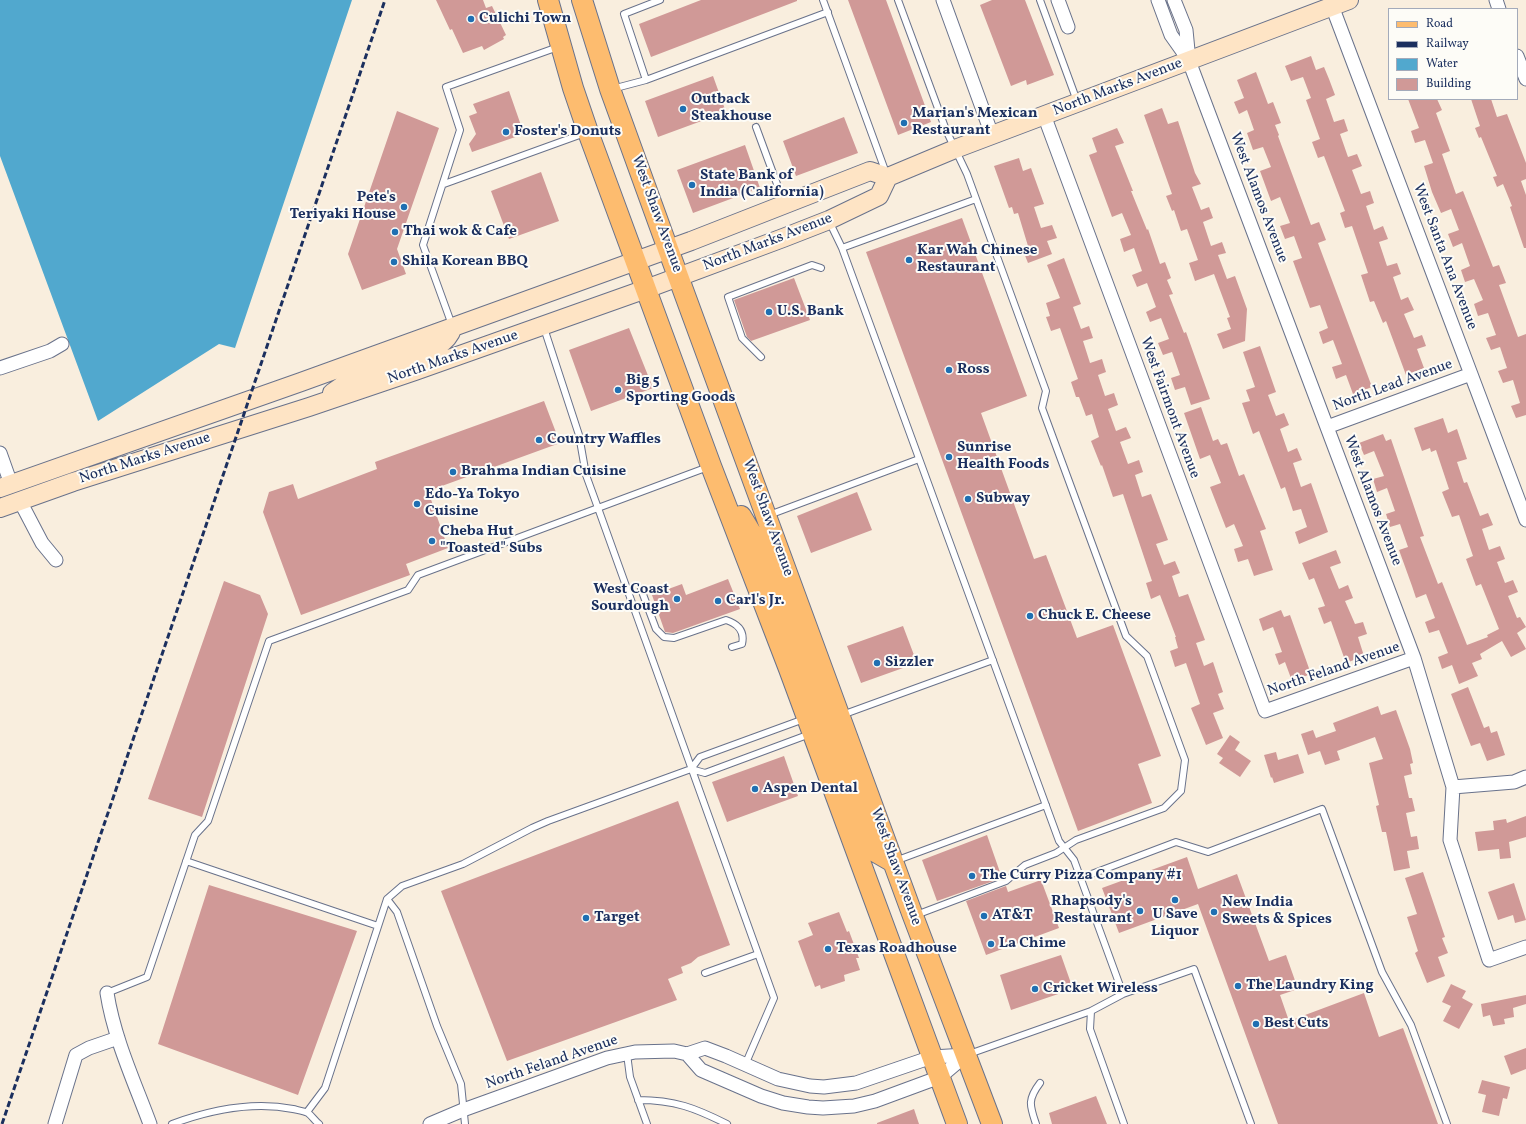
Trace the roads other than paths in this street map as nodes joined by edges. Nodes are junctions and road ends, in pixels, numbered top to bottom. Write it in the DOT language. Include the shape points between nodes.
graph roads {
  1 [pos="548,0"];
  2 [pos="582,0"];
  3 [pos="660,0"];
  4 [pos="824,0"];
  5 [pos="898,0"];
  6 [pos="943,0"];
  7 [pos="1040,0"];
  8 [pos="1058,0"];
  9 [pos="1158,0"];
  10 [pos="1174,0"];
  11 [pos="1349,0"];
  12 [pos="1332,6"];
  13 [pos="828,12"];
  14 [pos="1068,27"];
  15 [pos="561,46"];
  16 [pos="1518,59"];
  17 [pos="1189,61"];
  18 [pos="1526,79"];
  19 [pos="646,80"];
  20 [pos="610,89"];
  21 [pos="1078,102"];
  22 [pos="1044,115"];
  23 [pos="756,127"];
  24 [pos="588,132"];
  25 [pos="992,135"];
  26 [pos="955,149"];
  27 [pos="888,176"];
  28 [pos="444,184"];
  29 [pos="976,199"];
  30 [pos="785,205"];
  31 [pos="829,220"];
  32 [pos="842,248"];
  33 [pos="668,249"];
  34 [pos="636,260"];
  35 [pos="821,268"];
  36 [pos="678,277"];
  37 [pos="646,289"];
  38 [pos="543,326"];
  39 [pos="453,327"];
  40 [pos="62,344"];
  41 [pos="761,357"];
  42 [pos="0,368"];
  43 [pos="1471,374"];
  44 [pos="309,407"];
  45 [pos="1327,427"];
  46 [pos="0,452"];
  47 [pos="919,459"];
  48 [pos="711,466"];
  49 [pos="6,486"];
  50 [pos="20,501"];
  51 [pos="0,508"];
  52 [pos="598,508"];
  53 [pos="767,516"];
  54 [pos="1526,520"];
  55 [pos="56,560"];
  56 [pos="641,589"];
  57 [pos="732,647"];
  58 [pos="1414,658"];
  59 [pos="993,660"];
  60 [pos="1265,711"];
  61 [pos="839,716"];
  62 [pos="810,725"];
  63 [pos="692,769"];
  64 [pos="1526,777"];
  65 [pos="1453,787"];
  66 [pos="1046,805"];
  67 [pos="1064,848"];
  68 [pos="186,861"];
  69 [pos="893,862"];
  70 [pos="1081,878"];
  71 [pos="387,899"];
  72 [pos="913,916"];
  73 [pos="378,926"];
  74 [pos="1526,947"];
  75 [pos="758,954"];
  76 [pos="705,973"];
  77 [pos="107,993"];
  78 [pos="1123,994"];
  79 [pos="1091,1011"];
  80 [pos="118,1038"];
  81 [pos="627,1054"];
  82 [pos="687,1054"];
  83 [pos="966,1055"];
  84 [pos="932,1057"];
  85 [pos="745,1065"];
  86 [pos="940,1077"];
  87 [pos="1040,1083"];
  88 [pos="638,1100"];
  89 [pos="463,1110"];
  90 [pos="307,1112"];
  91 [pos="55,1124"];
  92 [pos="150,1124"];
  93 [pos="172,1124"];
  94 [pos="319,1124"];
  95 [pos="430,1124"];
  96 [pos="465,1124"];
  97 [pos="647,1124"];
  98 [pos="728,1124"];
  99 [pos="957,1124"];
  100 [pos="992,1124"];
  101 [pos="1036,1124"];
  102 [pos="1124,1124"];
  103 [pos="1251,1124"];
  104 [pos="1447,1124"];
  1 -- 15 [label="main road, West Shaw Avenue"];
  2 -- 20 [label="main road, West Shaw Avenue"];
  3 -- 19 [label="lane" via="624,14"];
  4 -- 13 [label="lane"];
  5 -- 26 [label="lane"];
  6 -- 25 [label="street"];
  7 -- 21 [label="lane"];
  8 -- 14 [label="street"];
  9 -- 17 [label="street, West Alamos Avenue" via="1171,35"];
  10 -- 17 [label="street, West Alamos Avenue" via="1186,30"];
  11 -- 12 [label="main road, North Marks Avenue"];
  12 -- 17 [label="main road, North Marks Avenue"];
  12 -- 43 [label="street, West Santa Ana Avenue"];
  13 -- 19 [label="lane"];
  13 -- 27 [label="lane"];
  15 -- 24 [label="main road, West Shaw Avenue"];
  15 -- 28 [label="lane" via="446,87 460,130"];
  16 -- 18 [label="street"];
  17 -- 21 [label="main road, North Marks Avenue"];
  17 -- 45 [label="street, West Alamos Avenue"];
  19 -- 20 [label="lane"];
  20 -- 33 [label="main road, West Shaw Avenue"];
  21 -- 22 [label="main road, North Marks Avenue"];
  22 -- 25 [label="main road, North Marks Avenue"];
  22 -- 60 [label="street, West Fairmont Avenue"];
  23 -- 30 [label="lane"];
  24 -- 28 [label="lane"];
  24 -- 34 [label="main road, West Shaw Avenue"];
  25 -- 26 [label="main road, North Marks Avenue"];
  26 -- 27 [label="main road, North Marks Avenue"];
  26 -- 29 [label="lane"];
  27 -- 30 [label="main road, North Marks Avenue" via="870,171"];
  27 -- 31 [label="main road, North Marks Avenue" via="879,196"];
  28 -- 39 [label="lane" via="423,245"];
  29 -- 32 [label="lane"];
  29 -- 67 [label="lane" via="1046,391 1042,408 1126,636 1147,656 1185,760 1181,791 1164,808 1076,840"];
  30 -- 33 [label="main road, North Marks Avenue"];
  31 -- 32 [label="lane"];
  31 -- 36 [label="main road, North Marks Avenue"];
  32 -- 47 [label="lane"];
  33 -- 34 [label="main road, North Marks Avenue"];
  33 -- 36 [label="main road, West Shaw Avenue"];
  34 -- 37 [label="main road, West Shaw Avenue"];
  34 -- 39 [label="main road, North Marks Avenue"];
  35 -- 41 [label="lane" via="812,265 728,297 742,338"];
  36 -- 37 [label="main road, North Marks Avenue"];
  36 -- 53 [label="main road, West Shaw Avenue"];
  37 -- 38 [label="main road, North Marks Avenue"];
  37 -- 48 [label="main road, West Shaw Avenue"];
  38 -- 44 [label="main road, North Marks Avenue"];
  38 -- 52 [label="lane" via="579,435 586,475"];
  39 -- 44 [label="main road" via="451,335 438,346 358,375"];
  39 -- 49 [label="main road, North Marks Avenue"];
  40 -- 42 [label="street" via="50,351"];
  43 -- 45 [label="street, North Lead Avenue"];
  43 -- 54 [label="street, West Santa Ana Avenue"];
  44 -- 50 [label="main road, North Marks Avenue"];
  45 -- 58 [label="street, West Alamos Avenue"];
  46 -- 49 [label="street"];
  47 -- 53 [label="lane"];
  47 -- 59 [label="lane"];
  48 -- 52 [label="lane"];
  48 -- 61 [label="main road" via="759,546 819,705 827,714"];
  48 -- 62 [label="main road, West Shaw Avenue"];
  50 -- 51 [label="main road, North Marks Avenue"];
  50 -- 55 [label="street" via="42,543"];
  52 -- 63 [label="lane"];
  52 -- 68 [label="lane" via="418,575 408,590 269,640 208,821 195,835"];
  53 -- 61 [label="main road, West Shaw Avenue"];
  56 -- 57 [label="lane" via="656,629 664,637 674,638 726,620 739,626 742,632 742,644"];
  58 -- 60 [label="street, North Feland Avenue"];
  58 -- 65 [label="street, West Alamos Avenue"];
  59 -- 61 [label="lane"];
  59 -- 66 [label="lane"];
  61 -- 69 [label="main road, West Shaw Avenue"];
  62 -- 63 [label="lane" via="700,757"];
  62 -- 63 [label="lane" via="704,773"];
  62 -- 69 [label="main road" via="819,721 829,731 874,850"];
  62 -- 84 [label="main road, West Shaw Avenue"];
  63 -- 71 [label="lane" via="548,821 464,864 402,886"];
  63 -- 75 [label="lane"];
  64 -- 65 [label="street" via="1514,782"];
  65 -- 74 [label="street, West Alamos Avenue" via="1450,840 1489,960"];
  66 -- 67 [label="lane"];
  66 -- 69 [label="lane"];
  67 -- 70 [label="lane" via="1074,860"];
  67 -- 72 [label="lane" via="1025,865 1006,881"];
  68 -- 73 [label="lane"];
  68 -- 77 [label="lane" via="146,977"];
  69 -- 72 [label="main road, West Shaw Avenue"];
  70 -- 78 [label="lane"];
  70 -- 104 [label="lane" via="1176,842 1208,852 1322,809 1382,972 1411,1025"];
  71 -- 73 [label="lane"];
  71 -- 89 [label="lane" via="397,912 461,1084"];
  72 -- 83 [label="main road, West Shaw Avenue"];
  73 -- 90 [label="lane" via="325,1088"];
  75 -- 76 [label="lane"];
  75 -- 85 [label="lane" via="774,998"];
  77 -- 80 [label="street" via="110,1015"];
  78 -- 79 [label="lane"];
  78 -- 103 [label="lane" via="1194,969"];
  79 -- 83 [label="lane"];
  79 -- 102 [label="lane" via="1090,1029"];
  80 -- 91 [label="street" via="76,1055"];
  80 -- 92 [label="street"];
  81 -- 82 [label="street, North Feland Avenue" via="658,1051"];
  81 -- 88 [label="lane" via="630,1077"];
  81 -- 89 [label="street, North Feland Avenue" via="607,1058"];
  82 -- 85 [label="street, North Feland Avenue" via="705,1048"];
  82 -- 86 [label="street" via="701,1070 783,1104 808,1107 854,1106"];
  83 -- 84 [label="street, North Feland Avenue"];
  83 -- 86 [label="street"];
  83 -- 100 [label="main road, West Shaw Avenue"];
  84 -- 85 [label="street, North Feland Avenue" via="856,1083 824,1087 778,1079"];
  84 -- 86 [label="main road, West Shaw Avenue"];
  86 -- 99 [label="main road, West Shaw Avenue"];
  87 -- 101 [label="lane" via="1030,1101"];
  88 -- 97 [label="lane"];
  88 -- 98 [label="lane" via="664,1101 692,1107"];
  89 -- 95 [label="street, North Feland Avenue"];
  89 -- 96 [label="lane"];
  90 -- 93 [label="lane" via="288,1108 228,1108"];
  90 -- 94 [label="lane"];
}
